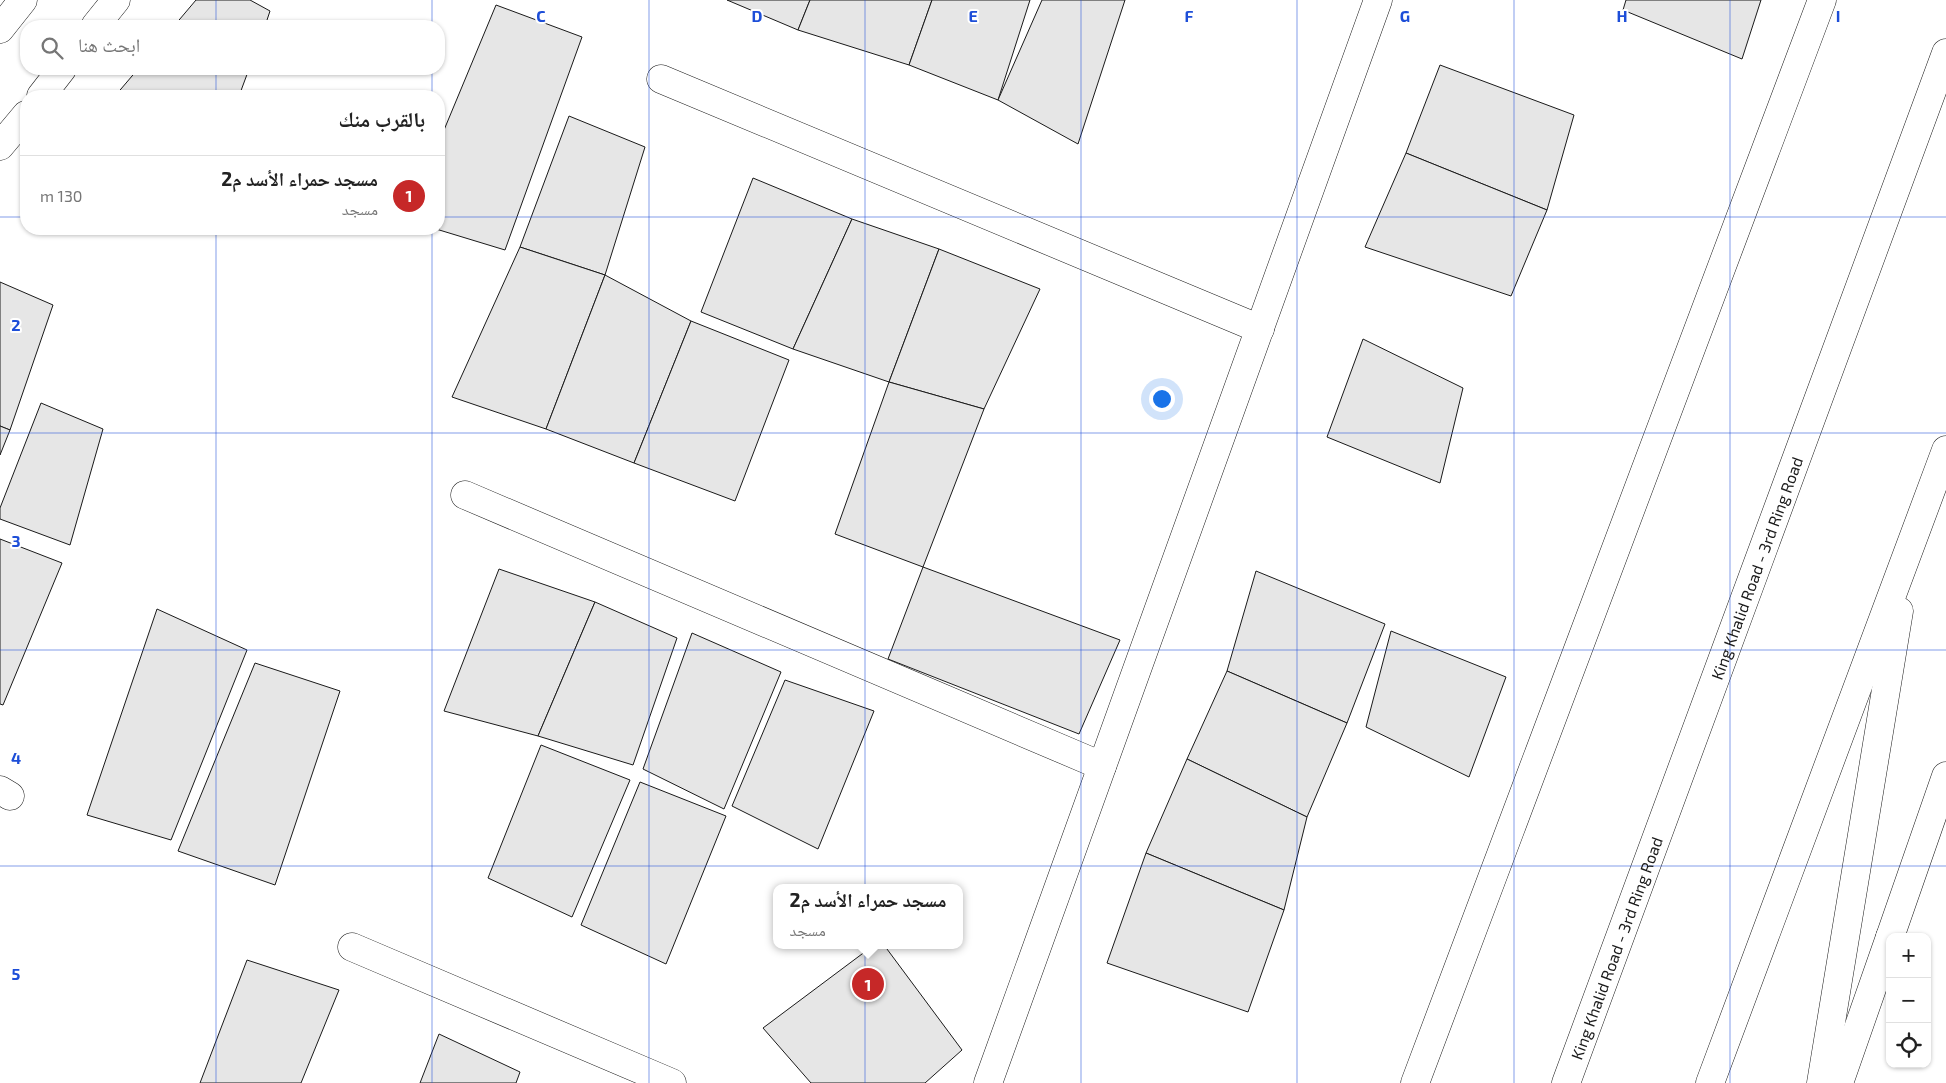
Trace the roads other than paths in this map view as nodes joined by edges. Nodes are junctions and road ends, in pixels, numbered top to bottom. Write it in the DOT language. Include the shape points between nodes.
graph roads {
  1 [pos="23,0"];
  2 [pos="116,0"];
  3 [pos="1378,0"];
  4 [pos="1822,0"];
  5 [pos="100,20"];
  6 [pos="0,30"];
  7 [pos="1946,53"];
  8 [pos="57,75"];
  9 [pos="661,79"];
  10 [pos="46,90"];
  11 [pos="20,122"];
  12 [pos="0,146"];
  13 [pos="1260,330"];
  14 [pos="1946,450"];
  15 [pos="466,495"];
  16 [pos="1909,549"];
  17 [pos="1102,766"];
  18 [pos="1946,776"];
  19 [pos="1891,933"];
  20 [pos="352,947"];
  21 [pos="1886,948"];
  22 [pos="672,1083"];
  23 [pos="988,1083"];
  24 [pos="1415,1083"];
  25 [pos="1566,1083"];
  26 [pos="1710,1083"];
  27 [pos="1822,1083"];
  28 [pos="1839,1083"];
  1 -- 6 [label="main road"];
  2 -- 5 [label="main road"];
  3 -- 13 [label="main road"];
  4 -- 24 [label="main road"];
  7 -- 25 [label="main road, King Khalid Road - 3rd Ring Road"];
  8 -- 10 [label="main road"];
  9 -- 13 [label="main road"];
  11 -- 12 [label="main road"];
  13 -- 17 [label="main road"];
  14 -- 16 [label="main road"];
  15 -- 17 [label="main road"];
  16 -- 26 [label="main road"];
  16 -- 27 [label="main road"];
  17 -- 23 [label="main road"];
  18 -- 19 [label="main road"];
  20 -- 22 [label="main road"];
  21 -- 28 [label="main road"];
}
